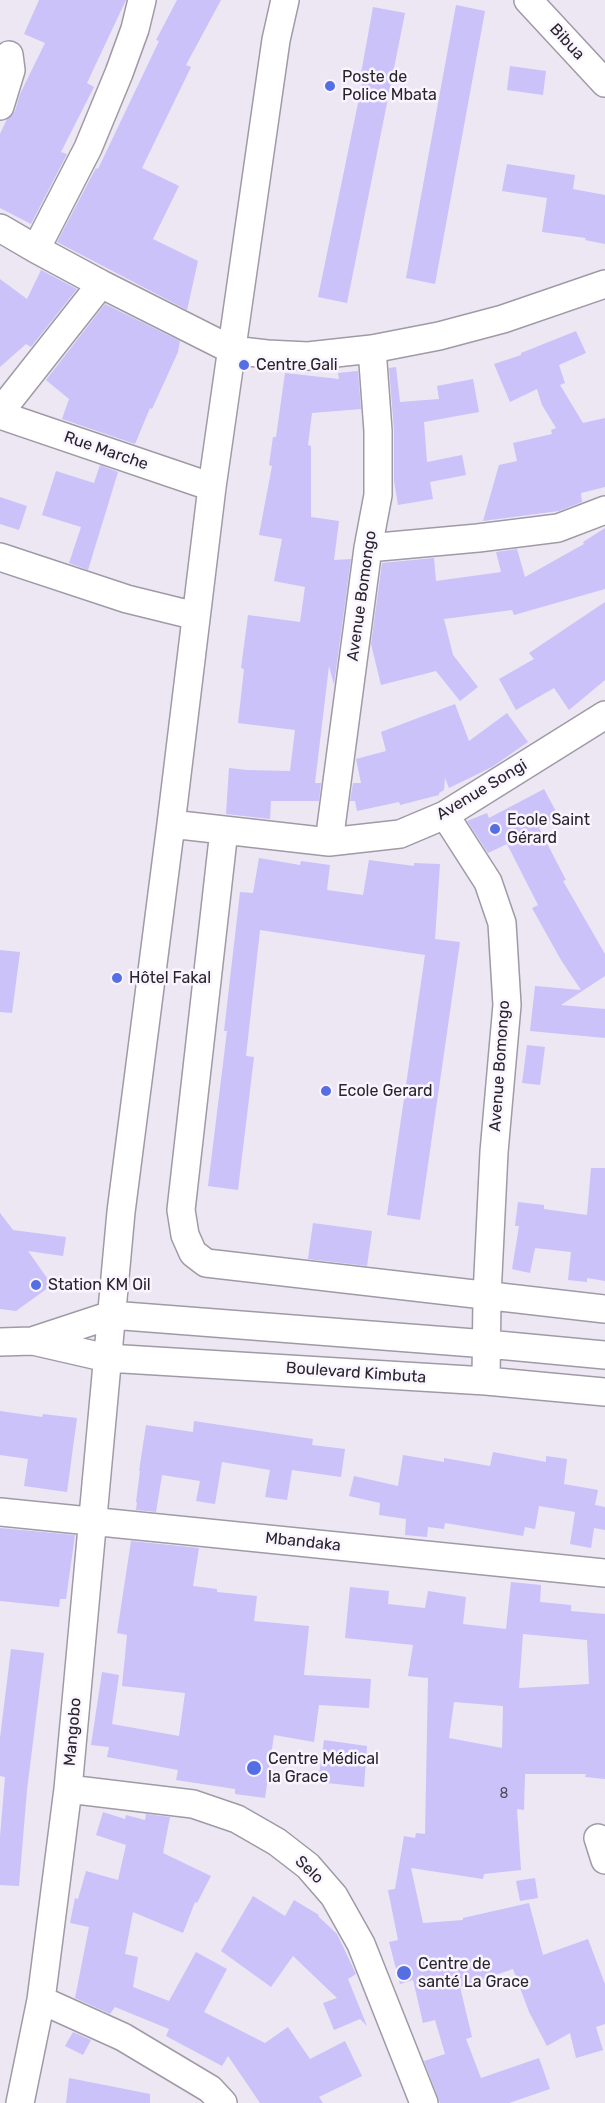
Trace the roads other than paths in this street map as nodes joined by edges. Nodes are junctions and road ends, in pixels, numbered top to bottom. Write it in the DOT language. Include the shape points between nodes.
graph roads {
  1 [pos="142,0"];
  2 [pos="285,0"];
  3 [pos="528,0"];
  4 [pos="9,55"];
  5 [pos="605,83"];
  6 [pos="0,106"];
  7 [pos="0,228"];
  8 [pos="36,249"];
  9 [pos="605,284"];
  10 [pos="101,285"];
  11 [pos="372,349"];
  12 [pos="232,350"];
  13 [pos="0,413"];
  14 [pos="212,487"];
  15 [pos="605,510"];
  16 [pos="368,548"];
  17 [pos="0,557"];
  18 [pos="196,616"];
  19 [pos="605,715"];
  20 [pos="444,815"];
  21 [pos="171,824"];
  22 [pos="224,830"];
  23 [pos="329,842"];
  24 [pos="487,1296"];
  25 [pos="605,1309"];
  26 [pos="111,1315"];
  27 [pos="32,1341"];
  28 [pos="0,1342"];
  29 [pos="487,1344"];
  30 [pos="605,1355"];
  31 [pos="107,1358"];
  32 [pos="486,1381"];
  33 [pos="605,1392"];
  34 [pos="0,1512"];
  35 [pos="92,1521"];
  36 [pos="605,1574"];
  37 [pos="68,1789"];
  38 [pos="41,2000"];
  39 [pos="20,2103"];
  40 [pos="223,2103"];
  41 [pos="424,2103"];
  1 -- 8 [label="street" via="119,73 88,148"];
  2 -- 12 [label="street, Mangobo"];
  3 -- 5 [label="street, Bibua"];
  4 -- 6 [label="street" via="9,77"];
  7 -- 8 [label="street"];
  8 -- 10 [label="street"];
  9 -- 11 [label="street" via="503,319"];
  10 -- 12 [label="street"];
  10 -- 13 [label="street"];
  11 -- 12 [label="street" via="308,356"];
  11 -- 16 [label="street, Avenue Bomongo" via="378,495"];
  12 -- 14 [label="street, Mangobo"];
  13 -- 14 [label="street, Rue Marche"];
  14 -- 18 [label="street, Mangobo"];
  15 -- 16 [label="street" via="558,528"];
  16 -- 23 [label="street, Avenue Bomongo"];
  17 -- 18 [label="street" via="127,599"];
  18 -- 21 [label="street, Mangobo"];
  19 -- 20 [label="street, Avenue Songi"];
  20 -- 23 [label="street, Avenue Songi" via="400,834"];
  20 -- 24 [label="street, Avenue Bomongo" via="488,882 502,923 507,1005"];
  21 -- 22 [label="street, Avenue Songi"];
  21 -- 26 [label="street, Mangobo"];
  22 -- 23 [label="street, Avenue Songi"];
  22 -- 24 [label="street" via="181,1210 193,1253 206,1263"];
  24 -- 25 [label="street"];
  24 -- 29 [label="street, Avenue Bomongo"];
  26 -- 27 [label="street"];
  26 -- 29 [label="street"];
  26 -- 31 [label="street, Mangobo"];
  27 -- 28 [label="street"];
  27 -- 31 [label="street, Boulevard Kimbuta"];
  29 -- 30 [label="street"];
  29 -- 32 [label="street, Avenue Bomongo"];
  31 -- 32 [label="street, Boulevard Kimbuta"];
  31 -- 35 [label="street, Mangobo"];
  32 -- 33 [label="street, Boulevard Kimbuta"];
  34 -- 35 [label="street, Mbandaka"];
  35 -- 36 [label="street, Mbandaka"];
  35 -- 37 [label="street, Mangobo"];
  37 -- 38 [label="street, Mangobo"];
  37 -- 41 [label="street, Selo" via="193,1804 237,1819 278,1842 308,1866 334,1896 361,1944"];
  38 -- 39 [label="street, Mangobo"];
  38 -- 40 [label="street" via="123,2037 210,2089"];
}
